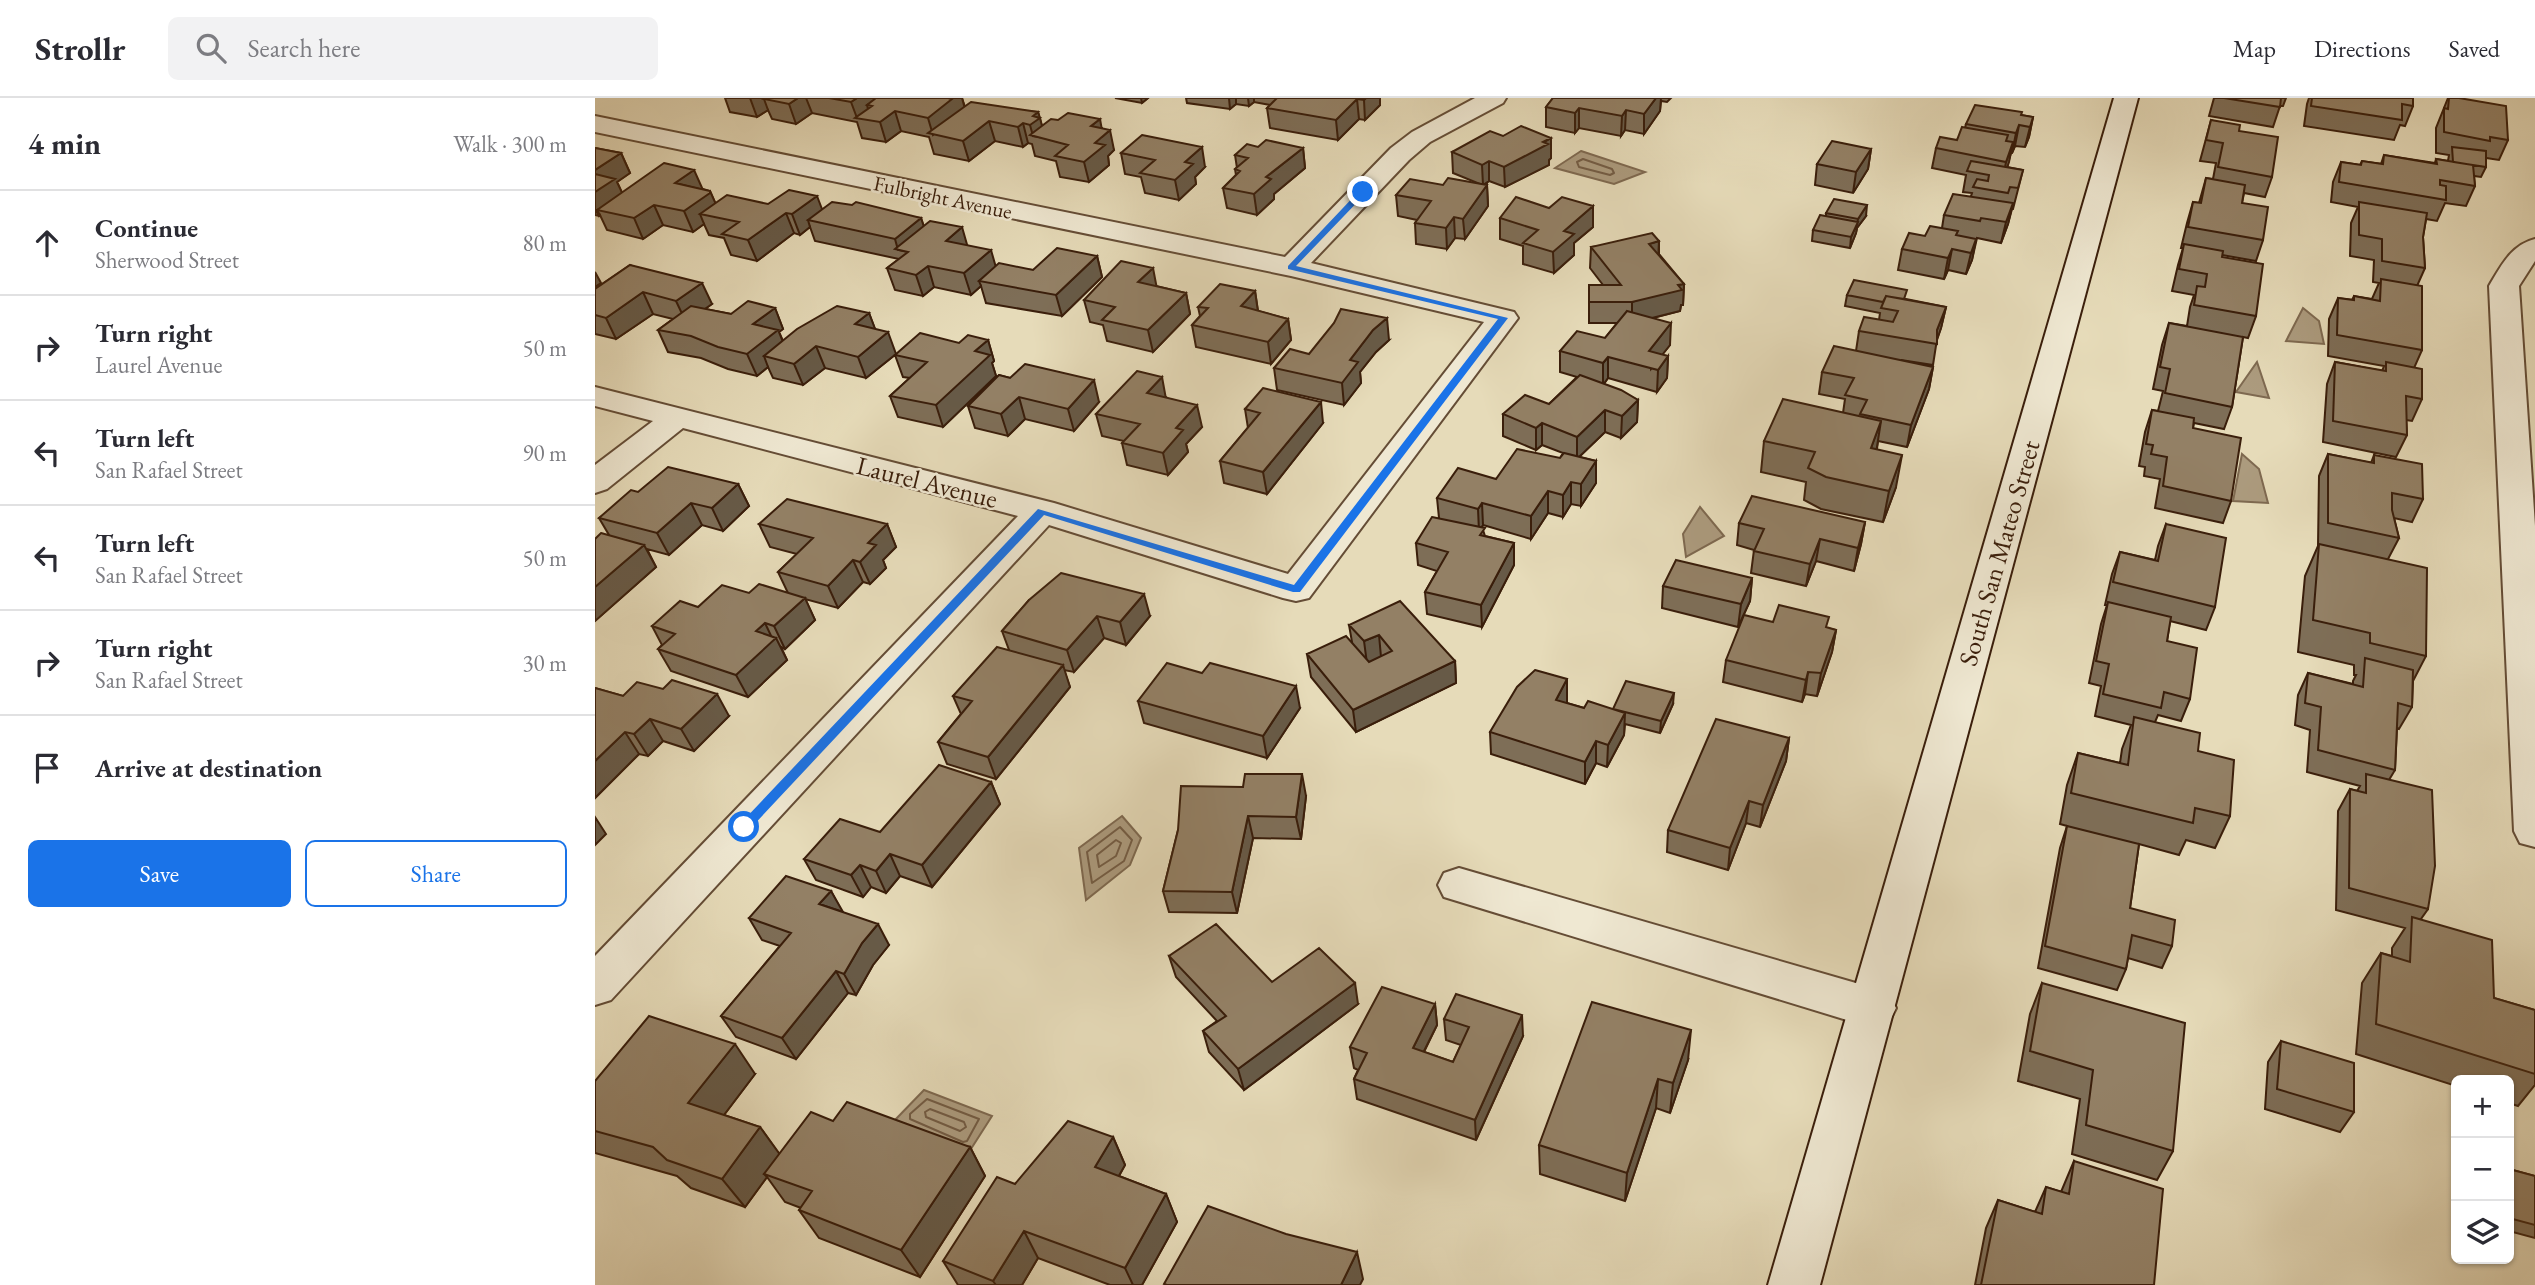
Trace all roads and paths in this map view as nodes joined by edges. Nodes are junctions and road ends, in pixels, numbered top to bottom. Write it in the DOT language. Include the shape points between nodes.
graph roads {
  1 [pos="2126,98"];
  2 [pos="1482,100"];
  3 [pos="595,124"];
  4 [pos="2535,247"];
  5 [pos="1291,267"];
  6 [pos="2520,289"];
  7 [pos="595,396"];
  8 [pos="677,418"];
  9 [pos="595,482"];
  10 [pos="1042,511"];
  11 [pos="1296,589"];
  12 [pos="2533,780"];
  13 [pos="2535,831"];
  14 [pos="1459,885"];
  15 [pos="595,985"];
  16 [pos="1873,1007"];
  17 [pos="1794,1285"];
  1 -- 16 [label="street, South San Mateo Street"];
  2 -- 5 [label="street" via="1400,154"];
  3 -- 5 [label="street, Fulbright Avenue"];
  4 -- 6 [label="street" via="2518,261"];
  5 -- 11 [label="street, Fulbright Avenue" via="1503,318"];
  6 -- 12 [label="street"];
  7 -- 8 [label="street, Laurel Avenue"];
  8 -- 9 [label="street"];
  8 -- 10 [label="street, Laurel Avenue"];
  10 -- 11 [label="street, Laurel Avenue"];
  10 -- 15 [label="street"];
  12 -- 13 [label="street"];
  14 -- 16 [label="street"];
  16 -- 17 [label="street, South San Mateo Street"];
}
